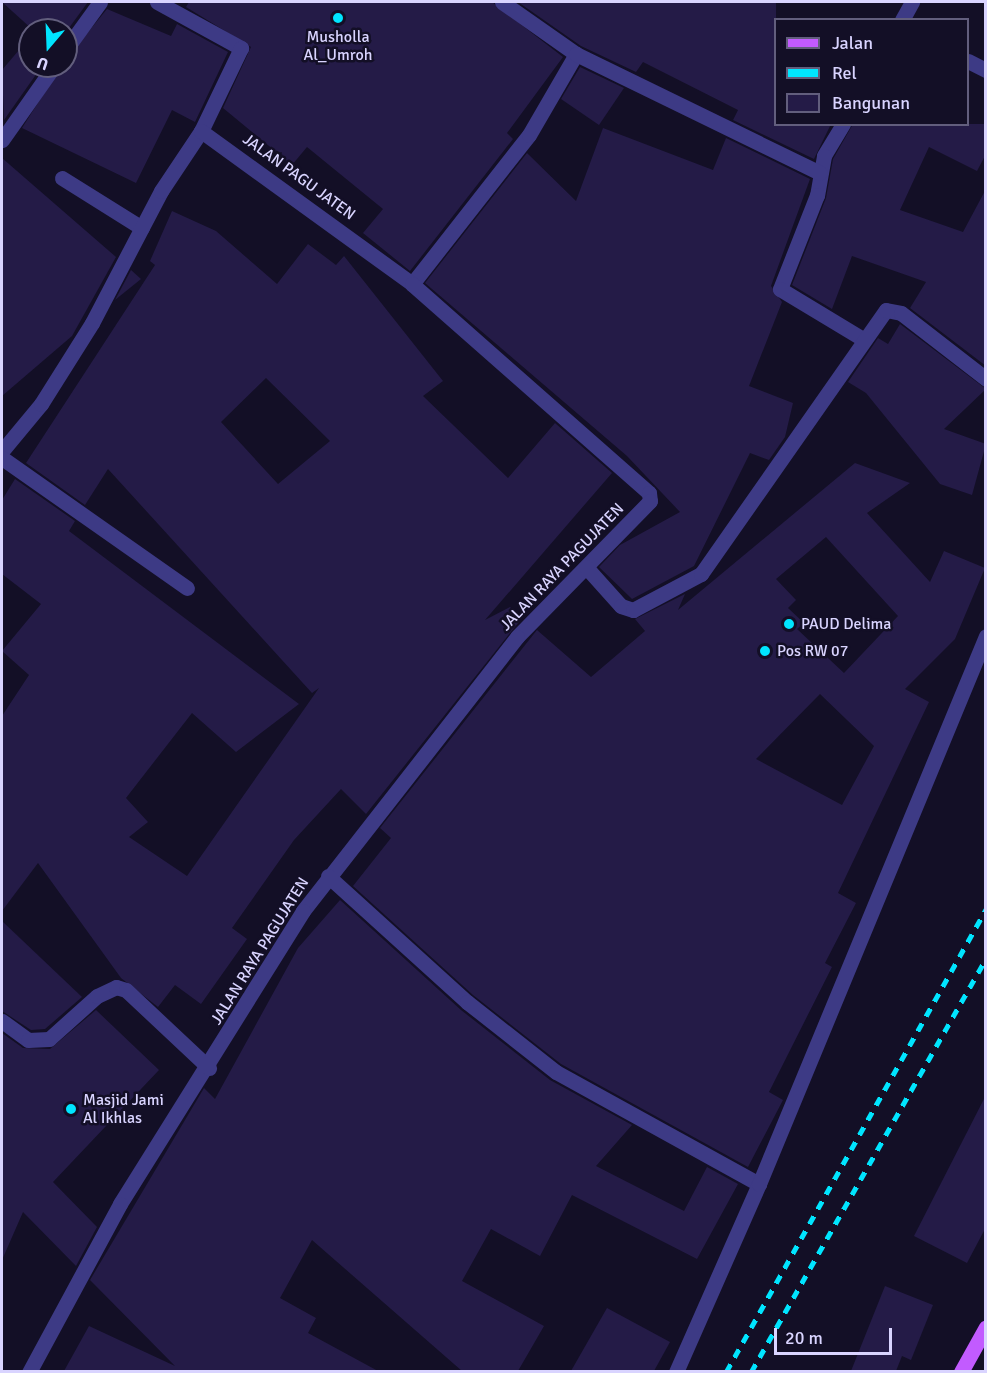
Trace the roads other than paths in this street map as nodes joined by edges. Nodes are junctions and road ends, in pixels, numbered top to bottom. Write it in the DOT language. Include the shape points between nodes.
graph roads {
  1 [pos="100,2"];
  2 [pos="156,2"];
  3 [pos="502,2"];
  4 [pos="912,2"];
  5 [pos="903,18"];
  6 [pos="78,32"];
  7 [pos="576,54"];
  8 [pos="969,62"];
  9 [pos="986,70"];
  10 [pos="46,78"];
  11 [pos="842,126"];
  12 [pos="201,131"];
  13 [pos="2,141"];
  14 [pos="820,173"];
  15 [pos="62,178"];
  16 [pos="142,228"];
  17 [pos="412,284"];
  18 [pos="863,339"];
  19 [pos="986,380"];
  20 [pos="2,451"];
  21 [pos="2,458"];
  22 [pos="647,507"];
  23 [pos="586,567"];
  24 [pos="187,588"];
  25 [pos="986,636"];
  26 [pos="328,876"];
  27 [pos="2,1021"];
  28 [pos="209,1068"];
  29 [pos="759,1184"];
  30 [pos="986,1327"];
  31 [pos="29,1371"];
  32 [pos="676,1371"];
  33 [pos="961,1371"];
  1 -- 6 [label="street"];
  2 -- 12 [label="street" via="241,48"];
  3 -- 7 [label="street"];
  4 -- 5 [label="street"];
  7 -- 14 [label="street"];
  7 -- 17 [label="street" via="529,135"];
  8 -- 9 [label="street"];
  10 -- 13 [label="street"];
  11 -- 14 [label="street"];
  12 -- 16 [label="street"];
  12 -- 17 [label="street, JALAN PAGU JATEN"];
  14 -- 18 [label="street" via="817,195 780,289"];
  15 -- 16 [label="street"];
  16 -- 20 [label="street" via="58,377"];
  17 -- 22 [label="street, JALAN PAGU JATEN" via="649,493"];
  18 -- 19 [label="street" via="880,315 893,310"];
  18 -- 23 [label="street" via="700,574 633,610 621,606"];
  21 -- 24 [label="street"];
  22 -- 23 [label="street, JALAN RAYA PAGUJATEN"];
  23 -- 26 [label="street, JALAN RAYA PAGUJATEN" via="517,637"];
  25 -- 29 [label="street"];
  26 -- 28 [label="street, JALAN RAYA PAGUJATEN"];
  26 -- 29 [label="street" via="467,1002 556,1072"];
  27 -- 28 [label="street" via="28,1040 49,1039 97,996 116,987 126,990"];
  28 -- 31 [label="street, JALAN RAYA PAGUJATEN" via="120,1204"];
  29 -- 32 [label="street"];
  30 -- 33 [label="main road"];
}
